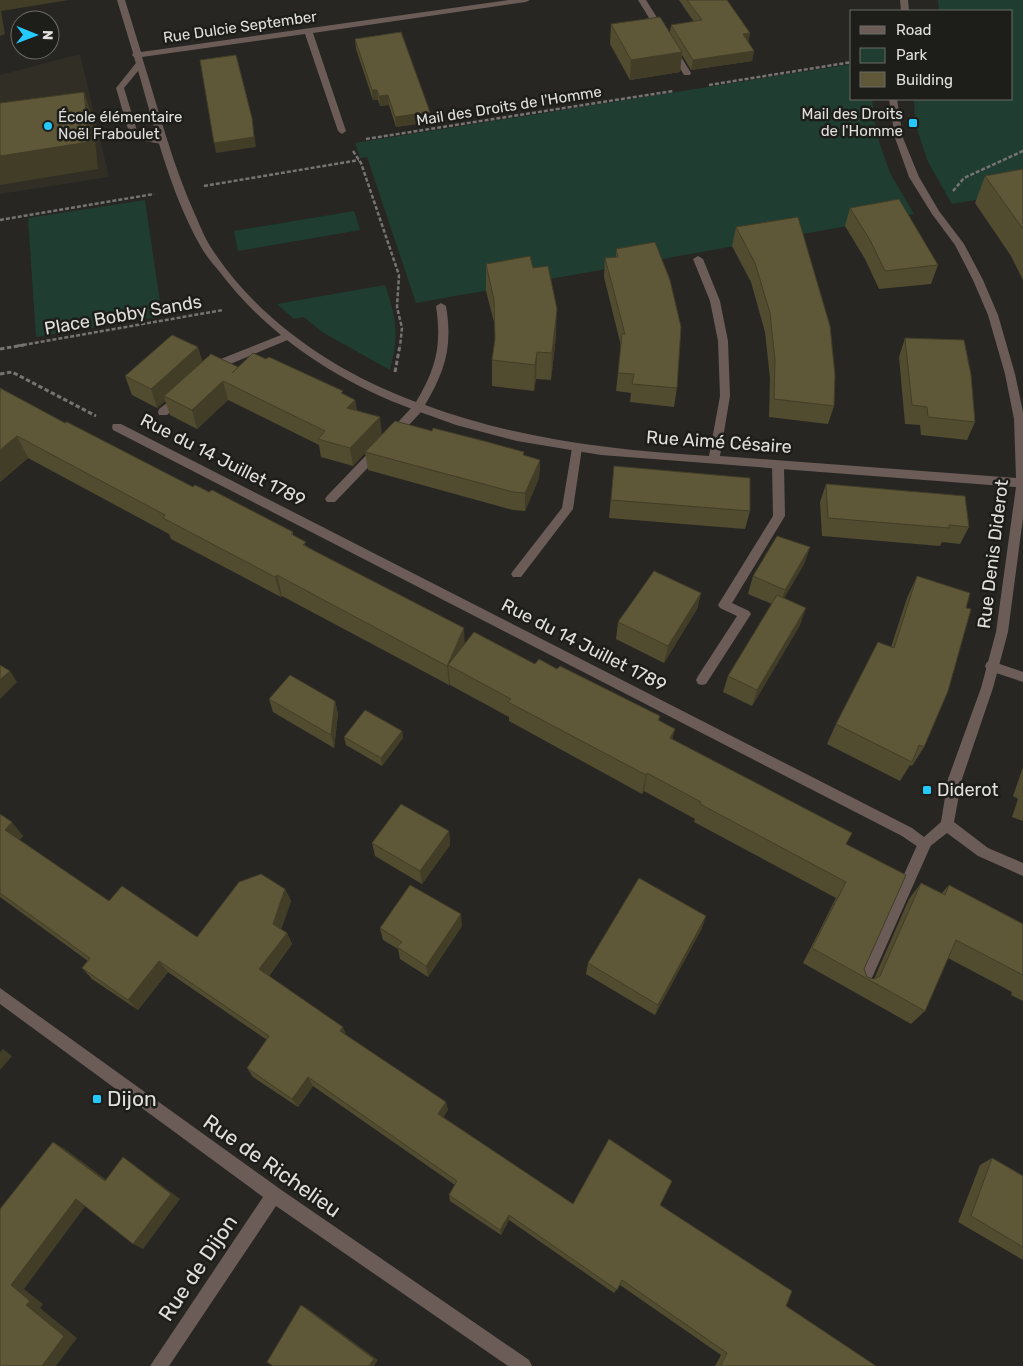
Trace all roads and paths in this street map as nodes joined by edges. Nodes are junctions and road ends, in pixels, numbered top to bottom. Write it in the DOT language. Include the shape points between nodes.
graph roads {
  1 [pos="121,0"];
  2 [pos="526,0"];
  3 [pos="642,0"];
  4 [pos="308,31"];
  5 [pos="138,60"];
  6 [pos="850,62"];
  7 [pos="687,73"];
  8 [pos="706,86"];
  9 [pos="677,90"];
  10 [pos="893,100"];
  11 [pos="342,130"];
  12 [pos="348,142"];
  13 [pos="164,143"];
  14 [pos="1023,151"];
  15 [pos="359,160"];
  16 [pos="179,190"];
  17 [pos="935,212"];
  18 [pos="0,220"];
  19 [pos="698,259"];
  20 [pos="251,305"];
  21 [pos="442,306"];
  22 [pos="286,337"];
  23 [pos="0,349"];
  24 [pos="207,372"];
  25 [pos="0,374"];
  26 [pos="185,392"];
  27 [pos="384,394"];
  28 [pos="417,409"];
  29 [pos="164,412"];
  30 [pos="117,427"];
  31 [pos="577,448"];
  32 [pos="714,460"];
  33 [pos="778,464"];
  34 [pos="1023,483"];
  35 [pos="332,499"];
  36 [pos="517,574"];
  37 [pos="992,666"];
  38 [pos="1023,677"];
  39 [pos="702,680"];
  40 [pos="947,824"];
  41 [pos="924,845"];
  42 [pos="1023,870"];
  43 [pos="862,984"];
  44 [pos="0,995"];
  45 [pos="274,1195"];
  46 [pos="159,1366"];
  47 [pos="523,1366"];
  1 -- 5 [label="street, Rue Aimé Césaire"];
  2 -- 4 [label="street, Rue Dulcie September"];
  3 -- 7 [label="street"];
  4 -- 5 [label="street, Rue Dulcie September"];
  4 -- 11 [label="street"];
  5 -- 13 [label="street, Rue Aimé Césaire"];
  5 -- 13 [label="street" via="120,88 134,136"];
  6 -- 8 [label="path"];
  9 -- 12 [label="path, Mail des Droits de l'Homme"];
  10 -- 17 [label="street, Rue Denis Diderot" via="898,138 914,177"];
  11 -- 12 [label="path"];
  12 -- 15 [label="path"];
  13 -- 16 [label="street, Rue Aimé Césaire"];
  14 -- 17 [label="path" via="964,178"];
  15 -- 16 [label="path"];
  15 -- 27 [label="path" via="399,275 400,350 394,383"];
  16 -- 18 [label="path"];
  16 -- 20 [label="street, Rue Aimé Césaire" via="187,215 205,248"];
  17 -- 34 [label="street, Rue Denis Diderot" via="959,244 993,316 1019,419"];
  19 -- 32 [label="street" via="714,301 723,341 725,396"];
  20 -- 22 [label="street, Rue Aimé Césaire"];
  20 -- 23 [label="path, Place Bobby Sands"];
  21 -- 28 [label="street" via="446,328 444,352 436,379"];
  22 -- 24 [label="street" via="215,365"];
  22 -- 27 [label="street, Rue Aimé Césaire" via="322,361"];
  25 -- 30 [label="path" via="12,372"];
  26 -- 29 [label="street"];
  27 -- 28 [label="street, Rue Aimé Césaire"];
  28 -- 31 [label="street, Rue Aimé Césaire"];
  28 -- 35 [label="street"];
  30 -- 41 [label="street, Rue du 14 Juillet 1789" via="907,832"];
  31 -- 32 [label="street, Rue Aimé Césaire"];
  31 -- 36 [label="street" via="567,509"];
  32 -- 33 [label="street, Rue Aimé Césaire"];
  33 -- 34 [label="street, Rue Aimé Césaire"];
  33 -- 39 [label="street" via="779,516 724,605 745,614"];
  34 -- 37 [label="street, Rue Denis Diderot" via="1002,632"];
  37 -- 38 [label="street"];
  37 -- 40 [label="street, Rue Denis Diderot" via="955,779"];
  40 -- 41 [label="street"];
  40 -- 42 [label="street" via="983,852"];
  41 -- 43 [label="street"];
  44 -- 45 [label="street, Rue de Richelieu"];
  45 -- 46 [label="street, Rue de Dijon"];
  45 -- 47 [label="street, Rue de Richelieu"];
}
